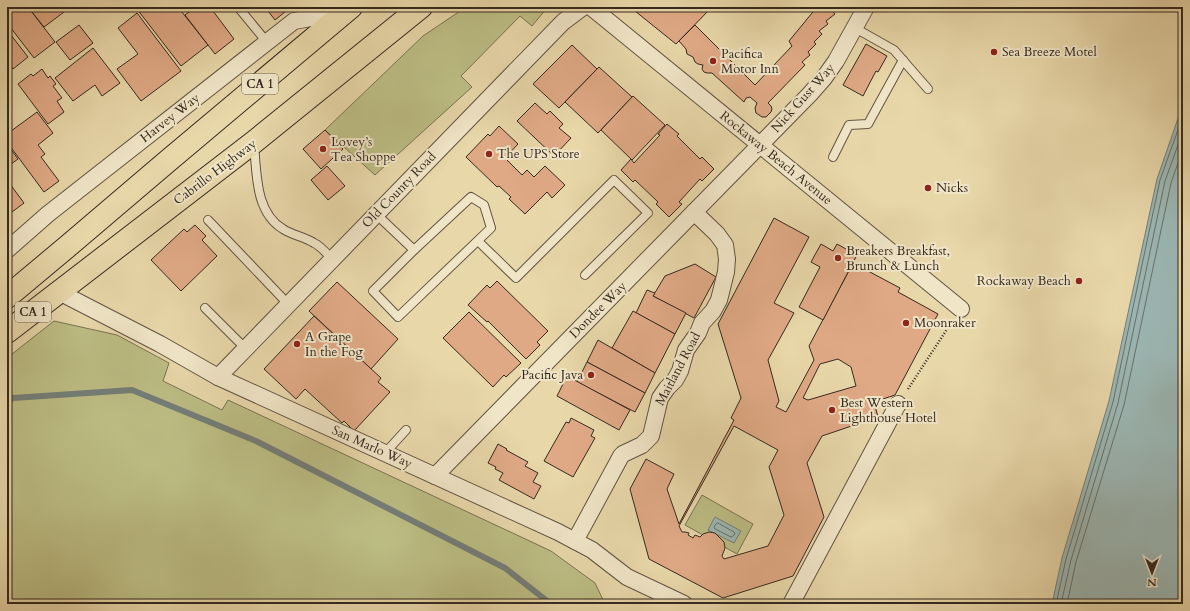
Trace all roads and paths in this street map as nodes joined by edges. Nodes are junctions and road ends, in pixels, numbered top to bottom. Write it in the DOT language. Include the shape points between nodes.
graph roads {
  1 [pos="238,7"];
  2 [pos="421,7"];
  3 [pos="583,7"];
  4 [pos="591,7"];
  5 [pos="866,7"];
  6 [pos="346,9"];
  7 [pos="855,28"];
  8 [pos="266,41"];
  9 [pos="903,60"];
  10 [pos="928,90"];
  11 [pos="254,142"];
  12 [pos="760,145"];
  13 [pos="833,157"];
  14 [pos="694,212"];
  15 [pos="376,214"];
  16 [pos="208,220"];
  17 [pos="478,241"];
  18 [pos="7,250"];
  19 [pos="414,250"];
  20 [pos="332,259"];
  21 [pos="585,275"];
  22 [pos="59,292"];
  23 [pos="7,297"];
  24 [pos="288,305"];
  25 [pos="205,308"];
  26 [pos="961,309"];
  27 [pos="7,332"];
  28 [pos="246,349"];
  29 [pos="218,377"];
  30 [pos="898,404"];
  31 [pos="406,430"];
  32 [pos="384,453"];
  33 [pos="435,476"];
  34 [pos="575,541"];
  35 [pos="684,604"];
  36 [pos="791,604"];
  1 -- 8 [label="lane"];
  2 -- 11 [label="highway, Cabrillo Highway / CA 1"];
  3 -- 15 [label="street, Old County Road" via="563,22"];
  4 -- 12 [label="street, Rockaway Beach Avenue"];
  5 -- 7 [label="street, Nick Gust Way"];
  6 -- 8 [label="street, Harvey Way" via="294,21"];
  6 -- 23 [label="highway, CA 1"];
  7 -- 9 [label="lane" via="894,50"];
  7 -- 12 [label="street, Nick Gust Way" via="824,78"];
  8 -- 18 [label="street, Harvey Way" via="48,214"];
  9 -- 10 [label="lane"];
  9 -- 13 [label="lane" via="868,124 849,125"];
  11 -- 20 [label="lane" via="264,210 282,229 314,243"];
  11 -- 22 [label="highway, Cabrillo Highway / CA 1"];
  12 -- 14 [label="street, Dondee Way"];
  12 -- 26 [label="street, Rockaway Beach Avenue"];
  14 -- 33 [label="street, Dondee Way"];
  14 -- 34 [label="street, Maitland Road" via="718,234 724,245 726,272 719,300 686,350 675,380 660,398 651,436 642,445 622,454"];
  15 -- 19 [label="lane"];
  15 -- 20 [label="street, Old County Road"];
  16 -- 24 [label="lane"];
  17 -- 19 [label="lane" via="491,228 484,205 471,197"];
  17 -- 19 [label="lane" via="398,317 373,291"];
  17 -- 21 [label="lane" via="516,278 614,180 648,213"];
  20 -- 24 [label="street, Old County Road"];
  22 -- 27 [label="highway, Cabrillo Highway / CA 1"];
  22 -- 29 [label="street, San Marlo Way"];
  24 -- 28 [label="street, Old County Road"];
  25 -- 28 [label="lane"];
  26 -- 30 [label="path"];
  28 -- 29 [label="street, Old County Road"];
  29 -- 32 [label="street, San Marlo Way"];
  30 -- 36 [label="street"];
  31 -- 32 [label="lane"];
  32 -- 33 [label="street, San Marlo Way"];
  33 -- 34 [label="street, San Marlo Way"];
  34 -- 35 [label="street, San Marlo Way" via="592,550 627,577"];
}
